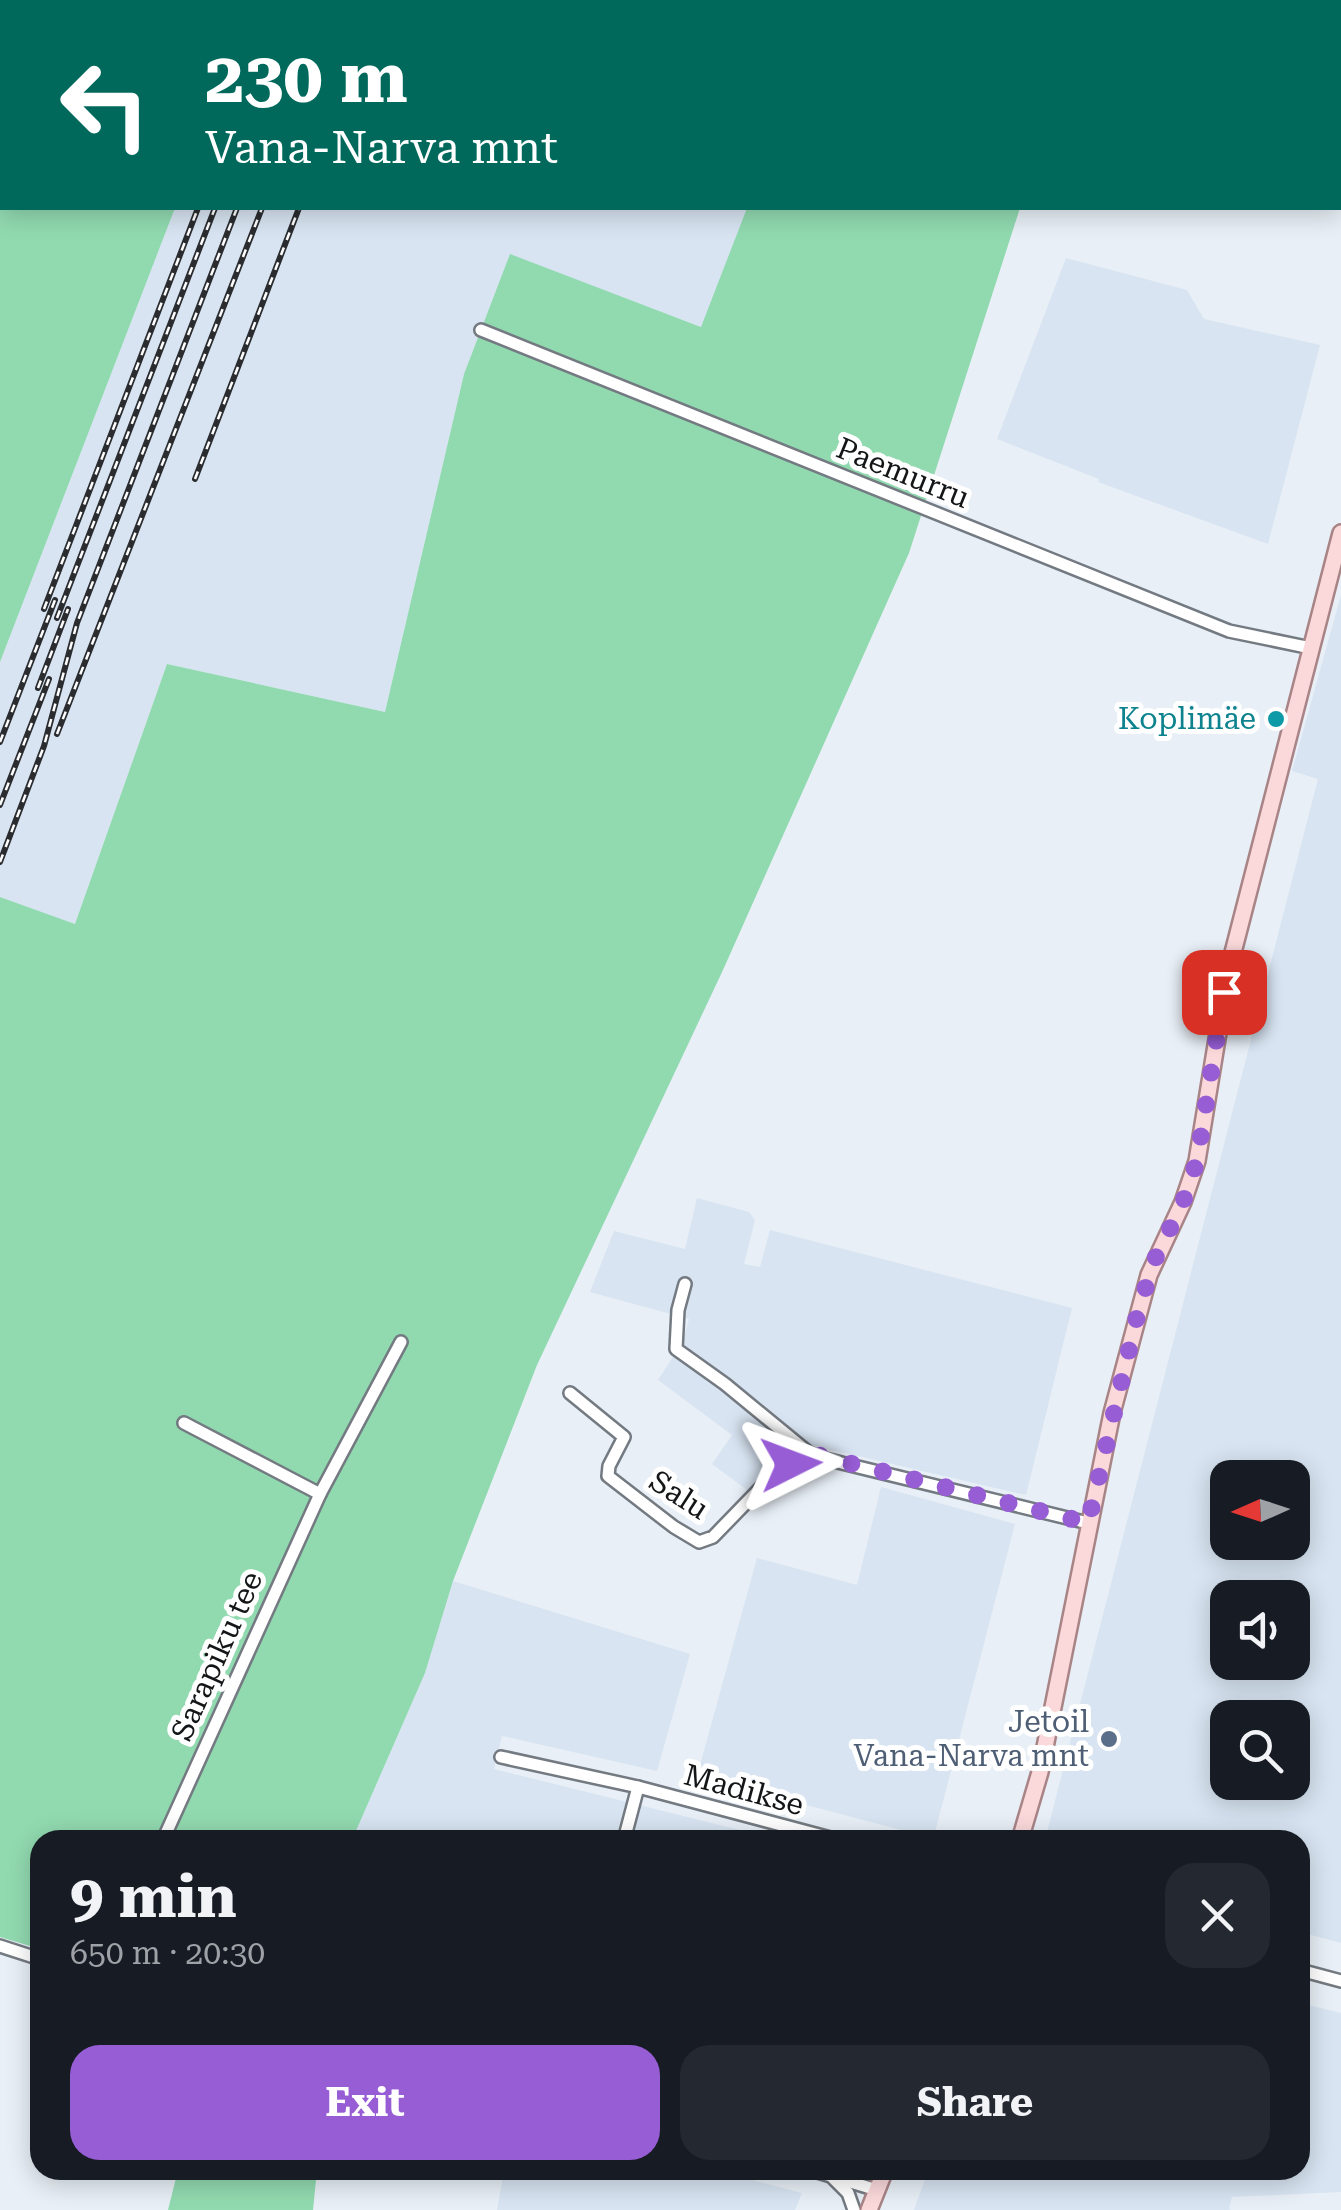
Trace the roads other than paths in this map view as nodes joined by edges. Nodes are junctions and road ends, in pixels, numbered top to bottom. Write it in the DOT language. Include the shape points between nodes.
graph roads {
  1 [pos="481,330"];
  2 [pos="1341,533"];
  3 [pos="1312,648"];
  4 [pos="685,1284"];
  5 [pos="401,1342"];
  6 [pos="570,1393"];
  7 [pos="184,1423"];
  8 [pos="809,1453"];
  9 [pos="320,1494"];
  10 [pos="1088,1523"];
  11 [pos="502,1756"];
  12 [pos="638,1788"];
  13 [pos="168,1830"];
  14 [pos="627,1830"];
  15 [pos="800,1830"];
  16 [pos="1023,1830"];
  17 [pos="0,1946"];
  18 [pos="30,1956"];
  19 [pos="1310,1972"];
  20 [pos="1341,1980"];
  21 [pos="835,2180"];
  22 [pos="846,2180"];
  23 [pos="881,2180"];
  24 [pos="877,2190"];
  25 [pos="854,2210"];
  26 [pos="869,2210"];
  1 -- 3 [label="street, Paemurru" via="1229,630"];
  2 -- 3 [label="main road"];
  3 -- 10 [label="main road" via="1228,972 1197,1161 1139,1308"];
  4 -- 8 [label="street" via="676,1349"];
  5 -- 9 [label="street, Sarapiku tee"];
  6 -- 8 [label="street, Salu" via="624,1437 608,1476 699,1542 713,1537 773,1475"];
  7 -- 9 [label="street"];
  8 -- 10 [label="street"];
  9 -- 13 [label="street, Sarapiku tee"];
  10 -- 16 [label="main road"];
  11 -- 12 [label="street, Madikse"];
  12 -- 14 [label="street, Madikse"];
  12 -- 15 [label="street, Madikse"];
  17 -- 18 [label="street"];
  19 -- 20 [label="street"];
  21 -- 25 [label="street"];
  22 -- 24 [label="street"];
  23 -- 24 [label="main road"];
  24 -- 26 [label="main road"];
}
